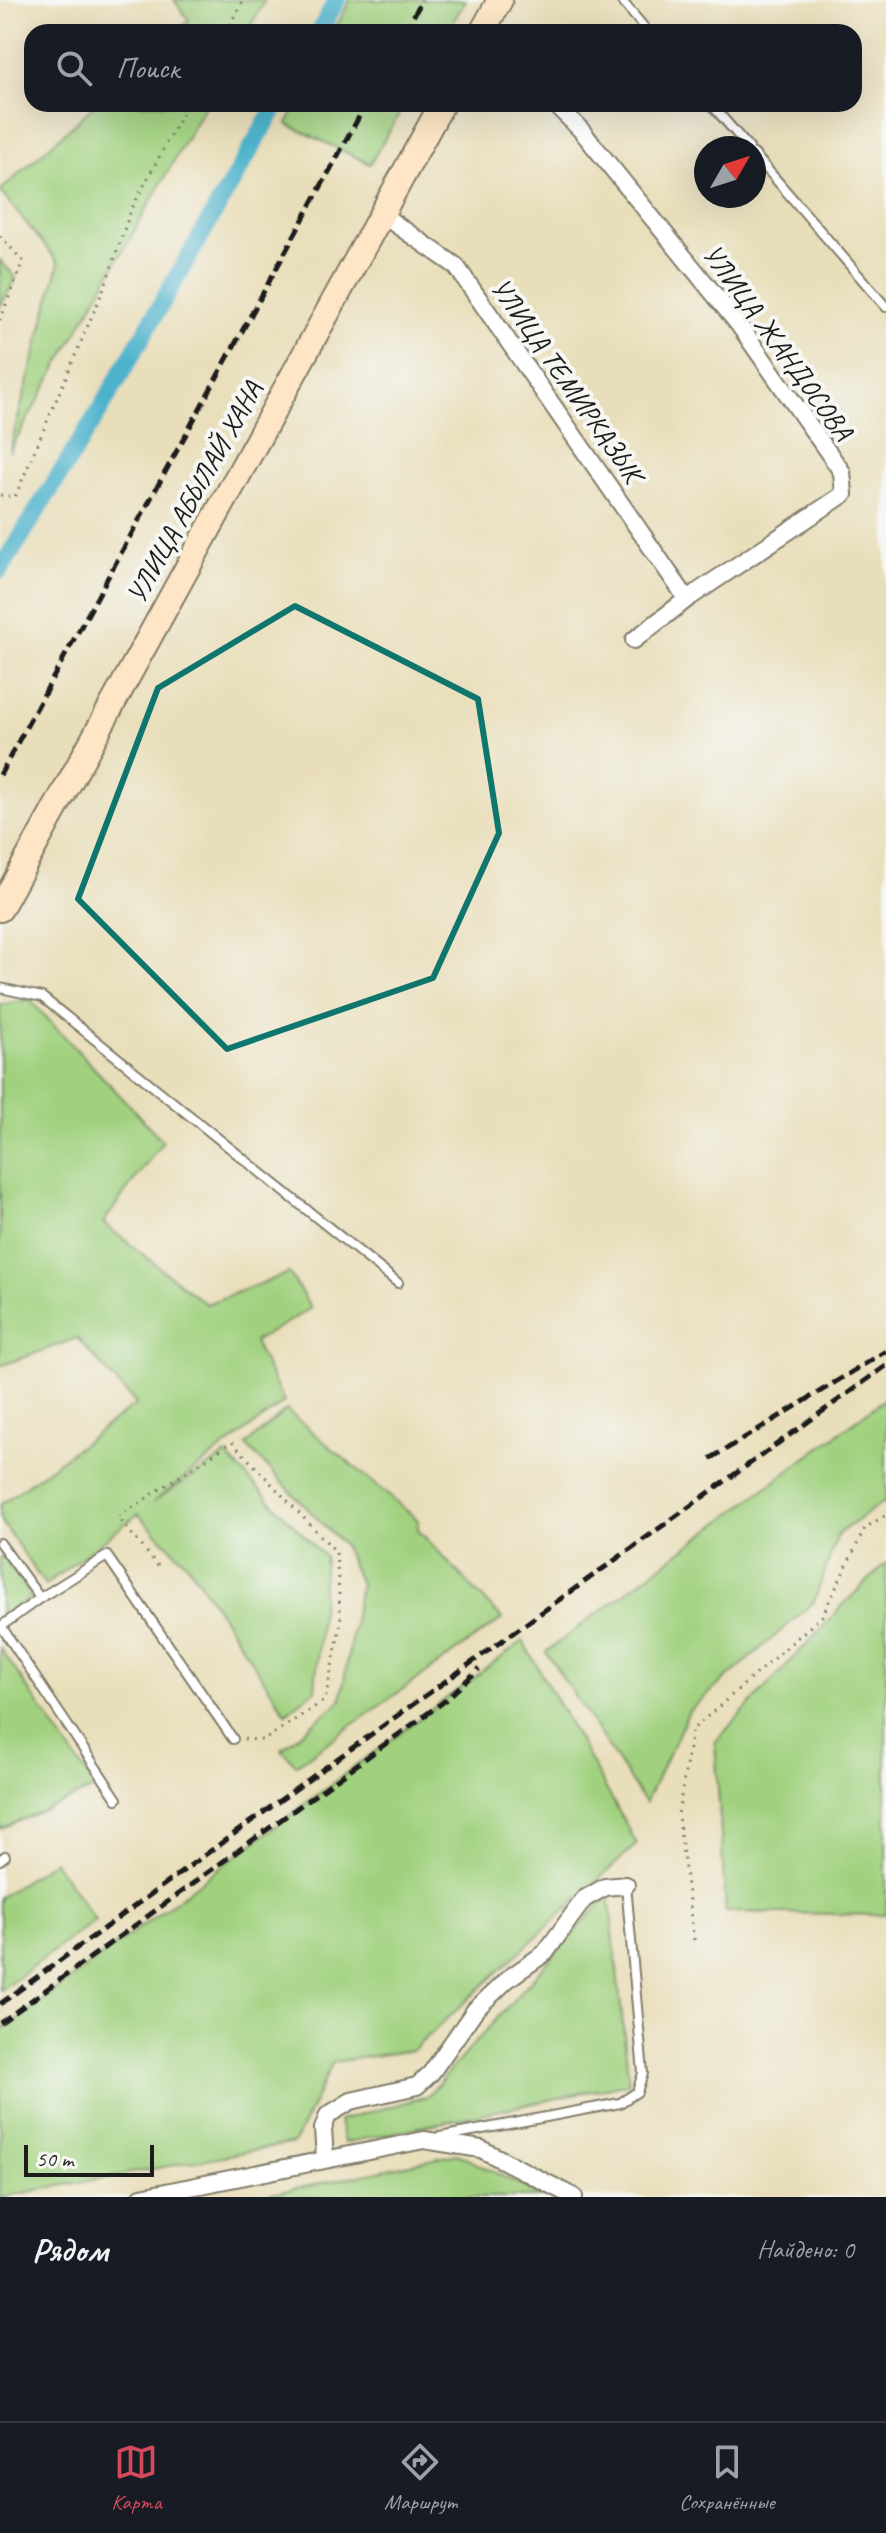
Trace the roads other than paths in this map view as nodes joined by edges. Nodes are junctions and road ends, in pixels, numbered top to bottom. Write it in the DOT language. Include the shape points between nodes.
graph roads {
  1 [pos="500,0"];
  2 [pos="621,0"];
  3 [pos="486,24"];
  4 [pos="641,24"];
  5 [pos="438,112"];
  6 [pos="563,112"];
  7 [pos="718,112"];
  8 [pos="739,136"];
  9 [pos="766,168"];
  10 [pos="381,214"];
  11 [pos="886,307"];
  12 [pos="687,599"];
  13 [pos="634,640"];
  14 [pos="0,909"];
  15 [pos="0,988"];
  16 [pos="398,1283"];
  17 [pos="1,1548"];
  18 [pos="40,1598"];
  19 [pos="1,1627"];
  20 [pos="233,1739"];
  21 [pos="117,1799"];
  22 [pos="626,1885"];
  23 [pos="424,2140"];
  24 [pos="325,2158"];
  25 [pos="141,2197"];
  26 [pos="574,2197"];
  1 -- 3 [label="main road"];
  2 -- 4 [label="lane"];
  5 -- 10 [label="main road, УЛИЦА АБЫЛАЙ ХАНА"];
  6 -- 12 [label="street, УЛИЦА ЖАНДОСОВА" via="739,325 842,472 844,494"];
  7 -- 8 [label="lane"];
  9 -- 11 [label="lane"];
  10 -- 12 [label="street, УЛИЦА ТЕМИРКАЗЫК" via="456,266"];
  10 -- 14 [label="main road, УЛИЦА АБЫЛАЙ ХАНА"];
  12 -- 13 [label="street, УЛИЦА ЖАНДОСОВА"];
  15 -- 16 [label="lane" via="42,997"];
  17 -- 18 [label="lane"];
  18 -- 19 [label="lane"];
  18 -- 20 [label="lane" via="107,1556"];
  19 -- 21 [label="lane"];
  22 -- 23 [label="lane" via="643,2073 637,2092 620,2103"];
  22 -- 24 [label="street" via="605,1887 584,1899 545,1953 475,2010 417,2086 351,2101 328,2115 323,2129"];
  23 -- 24 [label="street"];
  23 -- 26 [label="street" via="481,2149"];
  24 -- 25 [label="street"];
}
